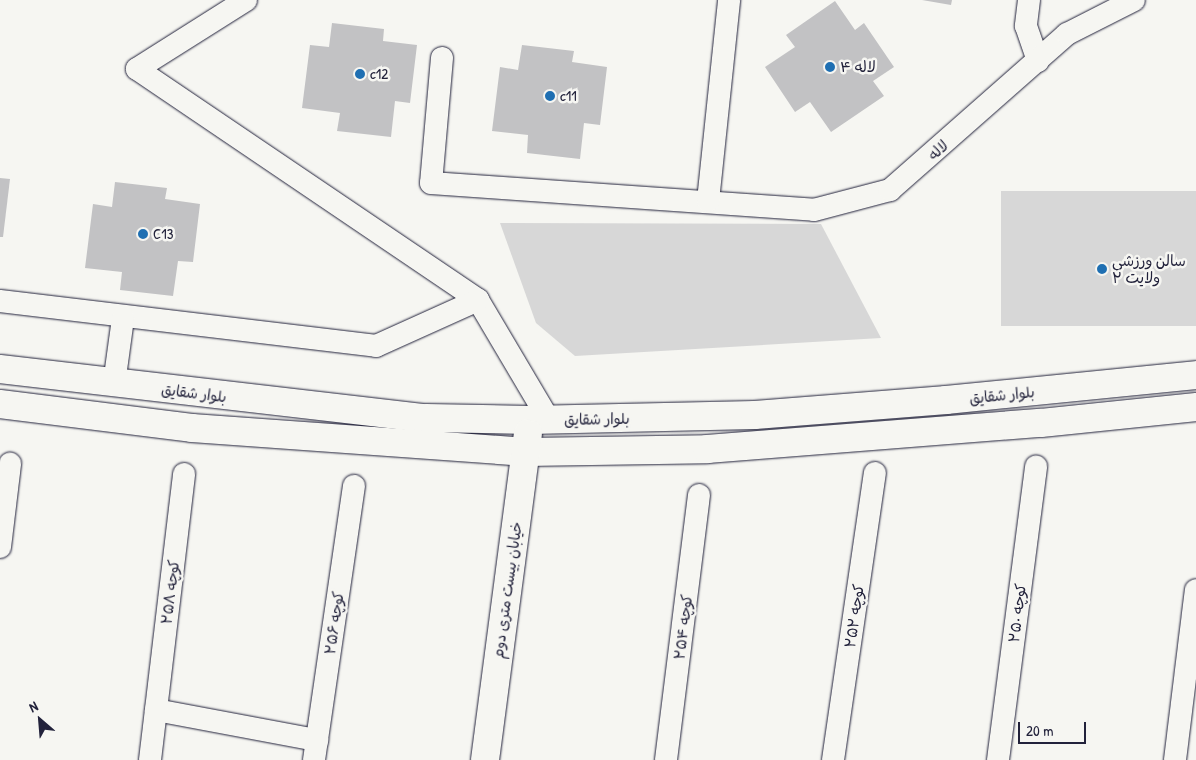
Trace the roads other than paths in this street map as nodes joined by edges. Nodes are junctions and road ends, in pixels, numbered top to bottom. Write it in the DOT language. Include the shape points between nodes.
graph roads {
  1 [pos="246,0"];
  2 [pos="729,0"];
  3 [pos="1028,0"];
  4 [pos="1134,0"];
  5 [pos="442,58"];
  6 [pos="1038,61"];
  7 [pos="708,201"];
  8 [pos="478,300"];
  9 [pos="0,301"];
  10 [pos="123,318"];
  11 [pos="0,369"];
  12 [pos="1196,375"];
  13 [pos="114,384"];
  14 [pos="0,404"];
  15 [pos="1196,407"];
  16 [pos="540,420"];
  17 [pos="526,452"];
  18 [pos="10,464"];
  19 [pos="1036,466"];
  20 [pos="875,473"];
  21 [pos="184,474"];
  22 [pos="354,486"];
  23 [pos="699,494"];
  24 [pos="0,547"];
  25 [pos="1196,590"];
  26 [pos="156,710"];
  27 [pos="315,750"];
  28 [pos="150,760"];
  29 [pos="485,760"];
  30 [pos="666,760"];
  31 [pos="833,760"];
  32 [pos="998,760"];
  33 [pos="1175,760"];
  1 -- 8 [label="street" via="137,69"];
  2 -- 7 [label="street"];
  3 -- 6 [label="street" via="1026,26"];
  4 -- 6 [label="street, لاله" via="1067,34"];
  5 -- 7 [label="street, لاله" via="431,183"];
  6 -- 7 [label="street, لاله" via="890,190 814,210"];
  8 -- 10 [label="street" via="376,346"];
  8 -- 16 [label="street"];
  9 -- 10 [label="street"];
  10 -- 13 [label="street"];
  11 -- 13 [label="main road, بلوار شقایق"];
  12 -- 16 [label="main road, بلوار شقایق" via="755,415"];
  13 -- 16 [label="main road, بلوار شقایق" via="426,418"];
  14 -- 17 [label="main road, بلوار شقایق" via="192,428"];
  15 -- 17 [label="main road, بلوار شقایق" via="1041,423 707,449"];
  16 -- 17 [label="main road, خیابان بیست متری دوم"];
  17 -- 29 [label="main road, خیابان بیست متری دوم"];
  18 -- 24 [label="street"];
  19 -- 32 [label="street, کوچه ۲۵۰"];
  20 -- 31 [label="street, کوچه ۲۵۲"];
  21 -- 26 [label="street, کوچه ۲۵۸"];
  22 -- 27 [label="street, کوچه ۲۵۶"];
  23 -- 30 [label="street, کوچه ۲۵۴"];
  25 -- 33 [label="street"];
  26 -- 27 [label="street"];
  26 -- 28 [label="street, کوچه ۲۵۸"];
}
